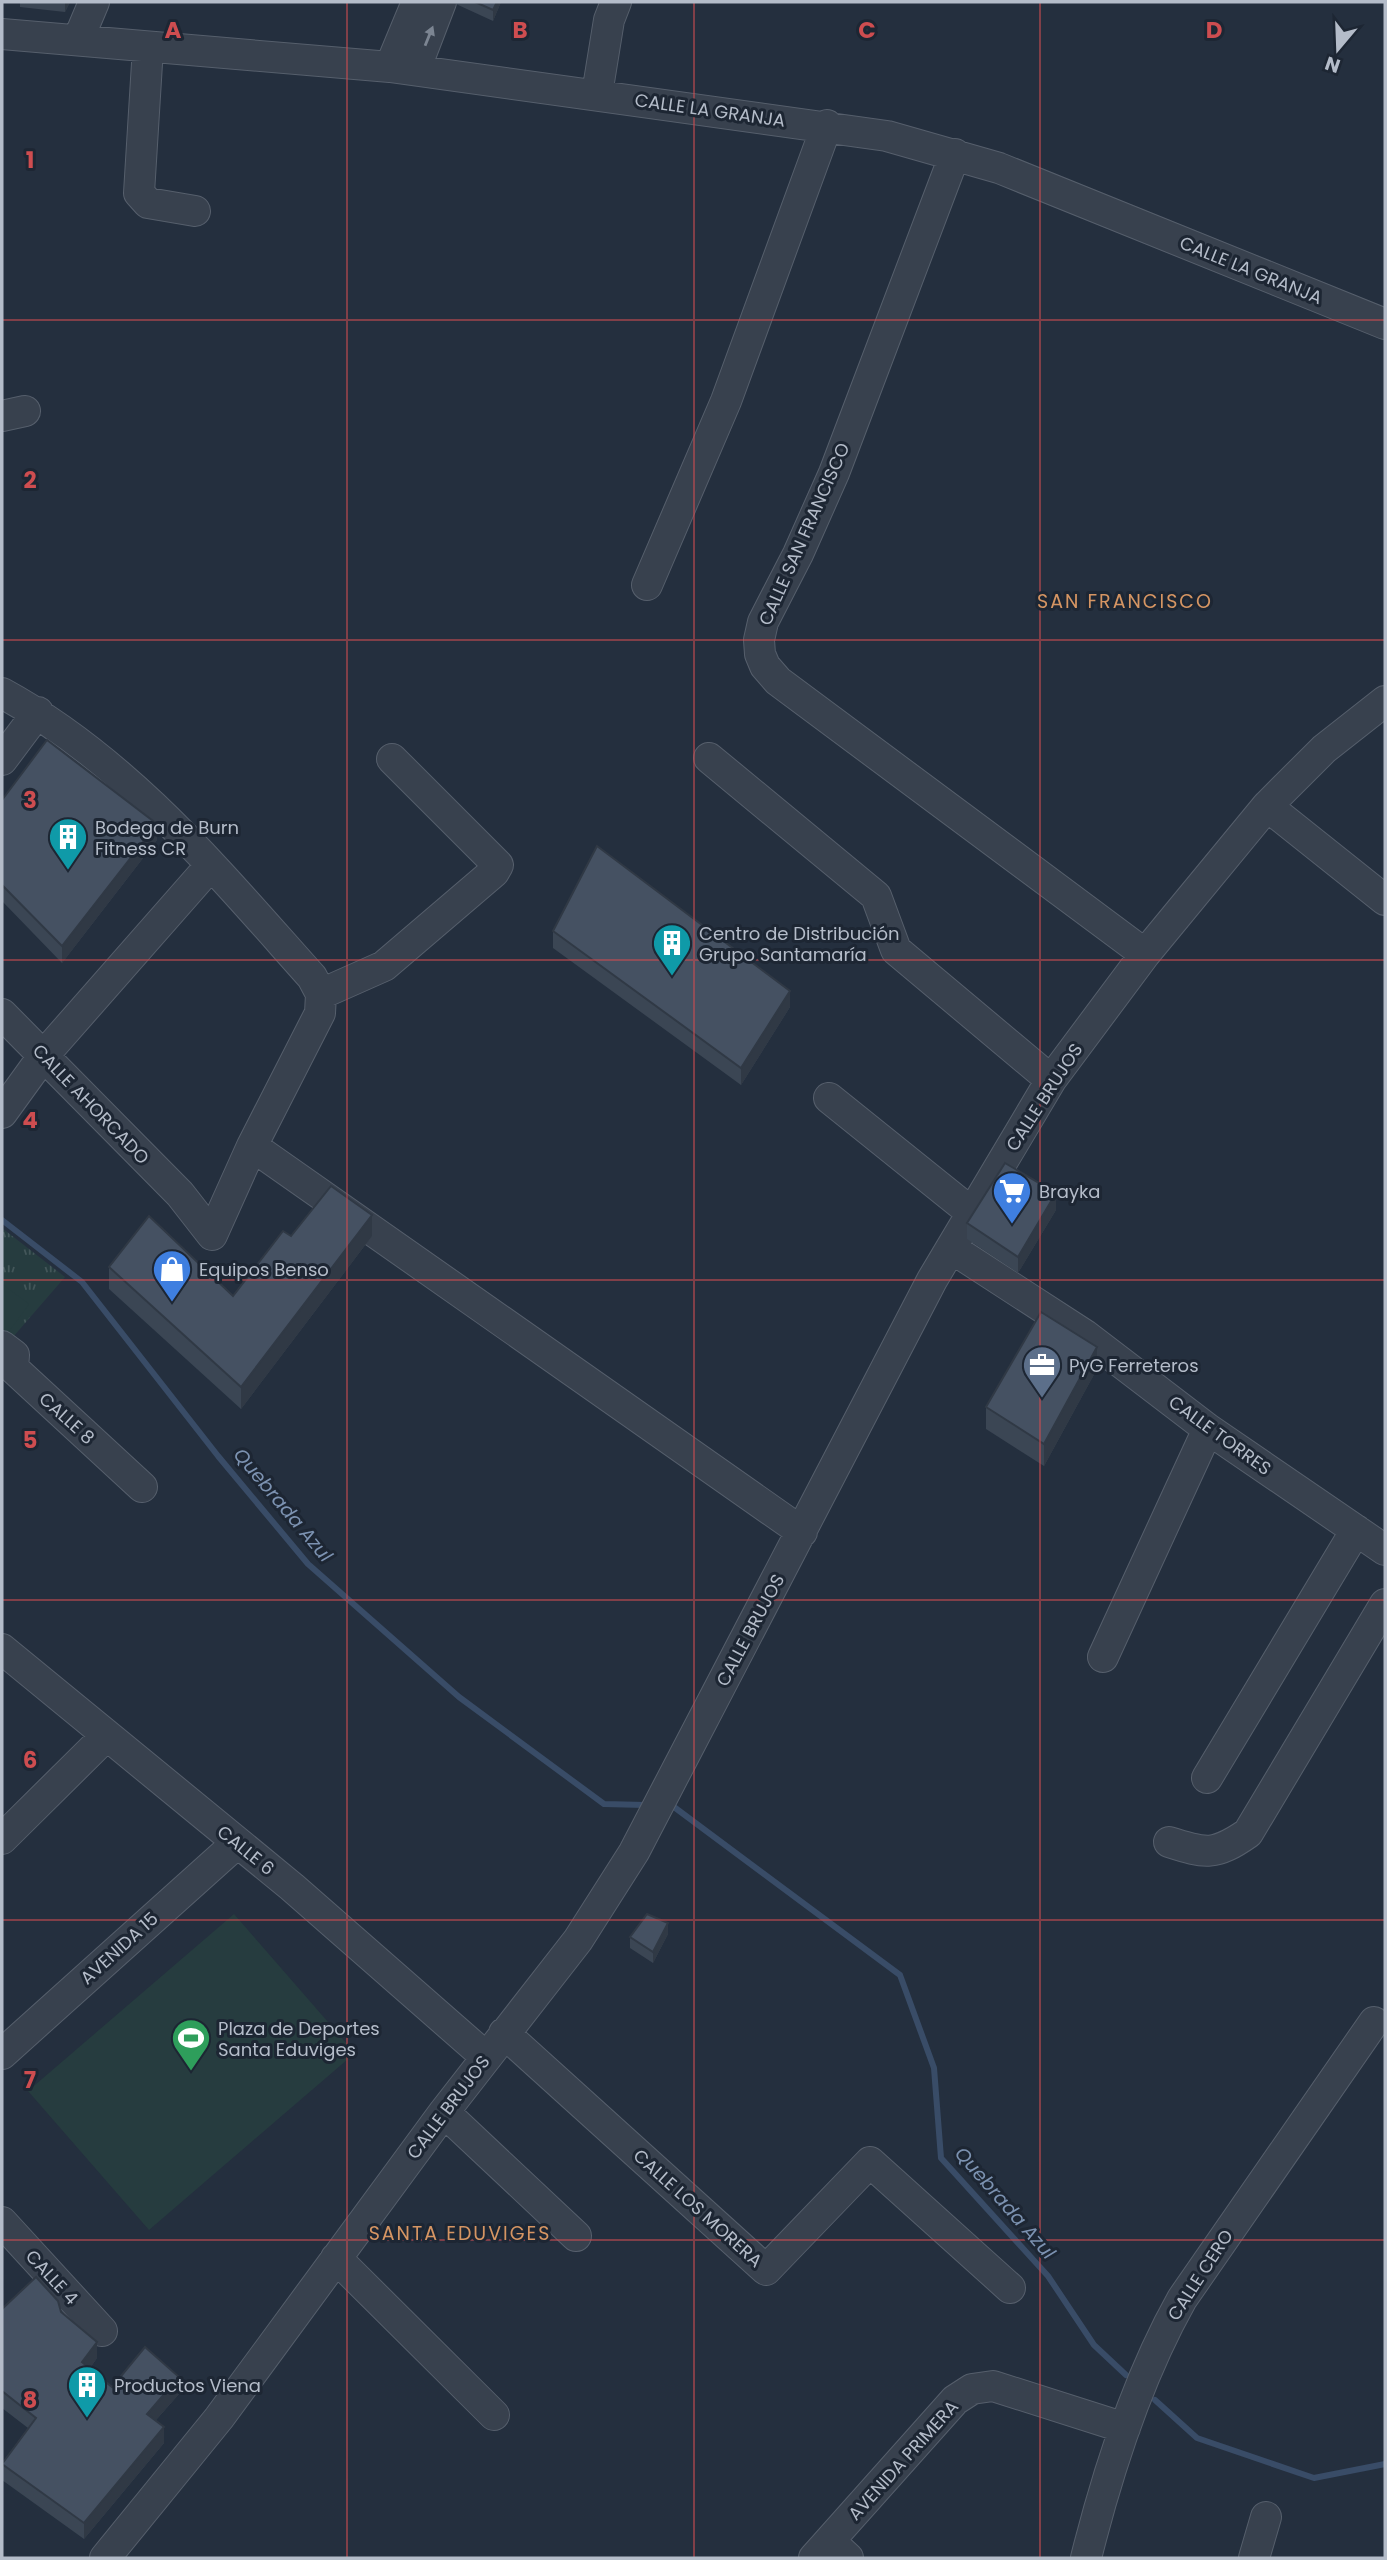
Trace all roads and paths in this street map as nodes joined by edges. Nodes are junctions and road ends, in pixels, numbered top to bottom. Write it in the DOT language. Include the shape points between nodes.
graph roads {
  1 [pos="94,2"];
  2 [pos="416,2"];
  3 [pos="441,2"];
  4 [pos="616,2"];
  5 [pos="2,34"];
  6 [pos="78,40"];
  7 [pos="148,47"];
  8 [pos="402,69"];
  9 [pos="597,94"];
  10 [pos="827,125"];
  11 [pos="955,154"];
  12 [pos="195,211"];
  13 [pos="1385,324"];
  14 [pos="647,585"];
  15 [pos="2,692"];
  16 [pos="1385,701"];
  17 [pos="38,712"];
  18 [pos="709,758"];
  19 [pos="392,759"];
  20 [pos="2,760"];
  21 [pos="1267,806"];
  22 [pos="211,865"];
  23 [pos="1385,900"];
  24 [pos="1145,954"];
  25 [pos="321,994"];
  26 [pos="2,1014"];
  27 [pos="44,1055"];
  28 [pos="1051,1080"];
  29 [pos="829,1098"];
  30 [pos="2,1113"];
  31 [pos="252,1146"];
  32 [pos="972,1213"];
  33 [pos="951,1248"];
  34 [pos="2,1346"];
  35 [pos="1208,1429"];
  36 [pos="142,1487"];
  37 [pos="1356,1530"];
  38 [pos="803,1532"];
  39 [pos="1385,1550"];
  40 [pos="1385,1604"];
  41 [pos="2,1649"];
  42 [pos="1103,1657"];
  43 [pos="106,1736"];
  44 [pos="1207,1778"];
  45 [pos="2,1839"];
  46 [pos="1168,1842"];
  47 [pos="237,1843"];
  48 [pos="1374,2022"];
  49 [pos="504,2033"];
  50 [pos="2,2053"];
  51 [pos="486,2057"];
  52 [pos="444,2112"];
  53 [pos="2,2222"];
  54 [pos="576,2236"];
  55 [pos="336,2258"];
  56 [pos="1010,2288"];
  57 [pos="102,2331"];
  58 [pos="494,2415"];
  59 [pos="1125,2428"];
  60 [pos="1266,2517"];
  61 [pos="830,2553"];
  62 [pos="105,2558"];
  63 [pos="1086,2558"];
  64 [pos="1254,2558"];
  1 -- 6 [label="street"];
  2 -- 8 [label="street"];
  8 -- 3 [label="street, one-way"];
  4 -- 9 [label="street"];
  5 -- 6 [label="street, CALLE LA GRANJA"];
  6 -- 7 [label="street, CALLE LA GRANJA"];
  7 -- 8 [label="street, CALLE LA GRANJA"];
  7 -- 12 [label="street" via="139,192 148,203"];
  8 -- 9 [label="street, CALLE LA GRANJA"];
  9 -- 10 [label="street, CALLE LA GRANJA"];
  10 -- 11 [label="street, CALLE LA GRANJA" via="887,135"];
  10 -- 14 [label="street" via="726,401"];
  11 -- 13 [label="street, CALLE LA GRANJA"];
  11 -- 24 [label="street, CALLE SAN FRANCISCO" via="834,473 763,622 760,654 778,681"];
  15 -- 17 [label="street"];
  16 -- 21 [label="street, CALLE BRUJOS" via="1324,749"];
  17 -- 20 [label="street"];
  17 -- 22 [label="street" via="116,769"];
  18 -- 28 [label="street" via="876,896 896,950"];
  19 -- 25 [label="street" via="498,865 384,966"];
  21 -- 23 [label="street"];
  21 -- 24 [label="street, CALLE BRUJOS"];
  22 -- 25 [label="street" via="312,976"];
  22 -- 27 [label="street"];
  24 -- 28 [label="street, CALLE BRUJOS"];
  25 -- 31 [label="street" via="320,1013"];
  26 -- 27 [label="street, CALLE AHORCADO"];
  27 -- 30 [label="street"];
  27 -- 31 [label="street, CALLE AHORCADO" via="180,1194 212,1235"];
  28 -- 32 [label="street, CALLE BRUJOS"];
  29 -- 32 [label="street"];
  31 -- 38 [label="street"];
  32 -- 33 [label="street, CALLE BRUJOS"];
  33 -- 35 [label="street, CALLE TORRES" via="1085,1335"];
  33 -- 38 [label="street, CALLE BRUJOS"];
  34 -- 36 [label="street, CALLE 8" via="14,1355 13,1368"];
  35 -- 37 [label="street, CALLE TORRES"];
  35 -- 42 [label="street"];
  37 -- 39 [label="street, CALLE TORRES"];
  37 -- 44 [label="street"];
  38 -- 49 [label="street, CALLE BRUJOS" via="634,1852 578,1940"];
  40 -- 46 [label="street" via="1248,1833 1225,1849 1197,1851"];
  41 -- 43 [label="street, CALLE 6"];
  43 -- 45 [label="street"];
  43 -- 47 [label="street, CALLE 6"];
  47 -- 50 [label="street, AVENIDA 15"];
  47 -- 51 [label="street, CALLE 6"];
  48 -- 59 [label="street, CALLE CERO" via="1182,2300 1158,2344"];
  49 -- 51 [label="street, CALLE BRUJOS"];
  49 -- 56 [label="street, CALLE LOS MORERA" via="766,2270 870,2162"];
  51 -- 52 [label="street, CALLE BRUJOS"];
  52 -- 54 [label="street"];
  52 -- 55 [label="street, CALLE BRUJOS"];
  53 -- 57 [label="street, CALLE 4"];
  55 -- 58 [label="street"];
  55 -- 62 [label="street, CALLE BRUJOS" via="219,2417"];
  59 -- 61 [label="street, AVENIDA PRIMERA" via="993,2386 972,2389 956,2400"];
  59 -- 63 [label="street, CALLE CERO"];
  60 -- 64 [label="street"];
}
